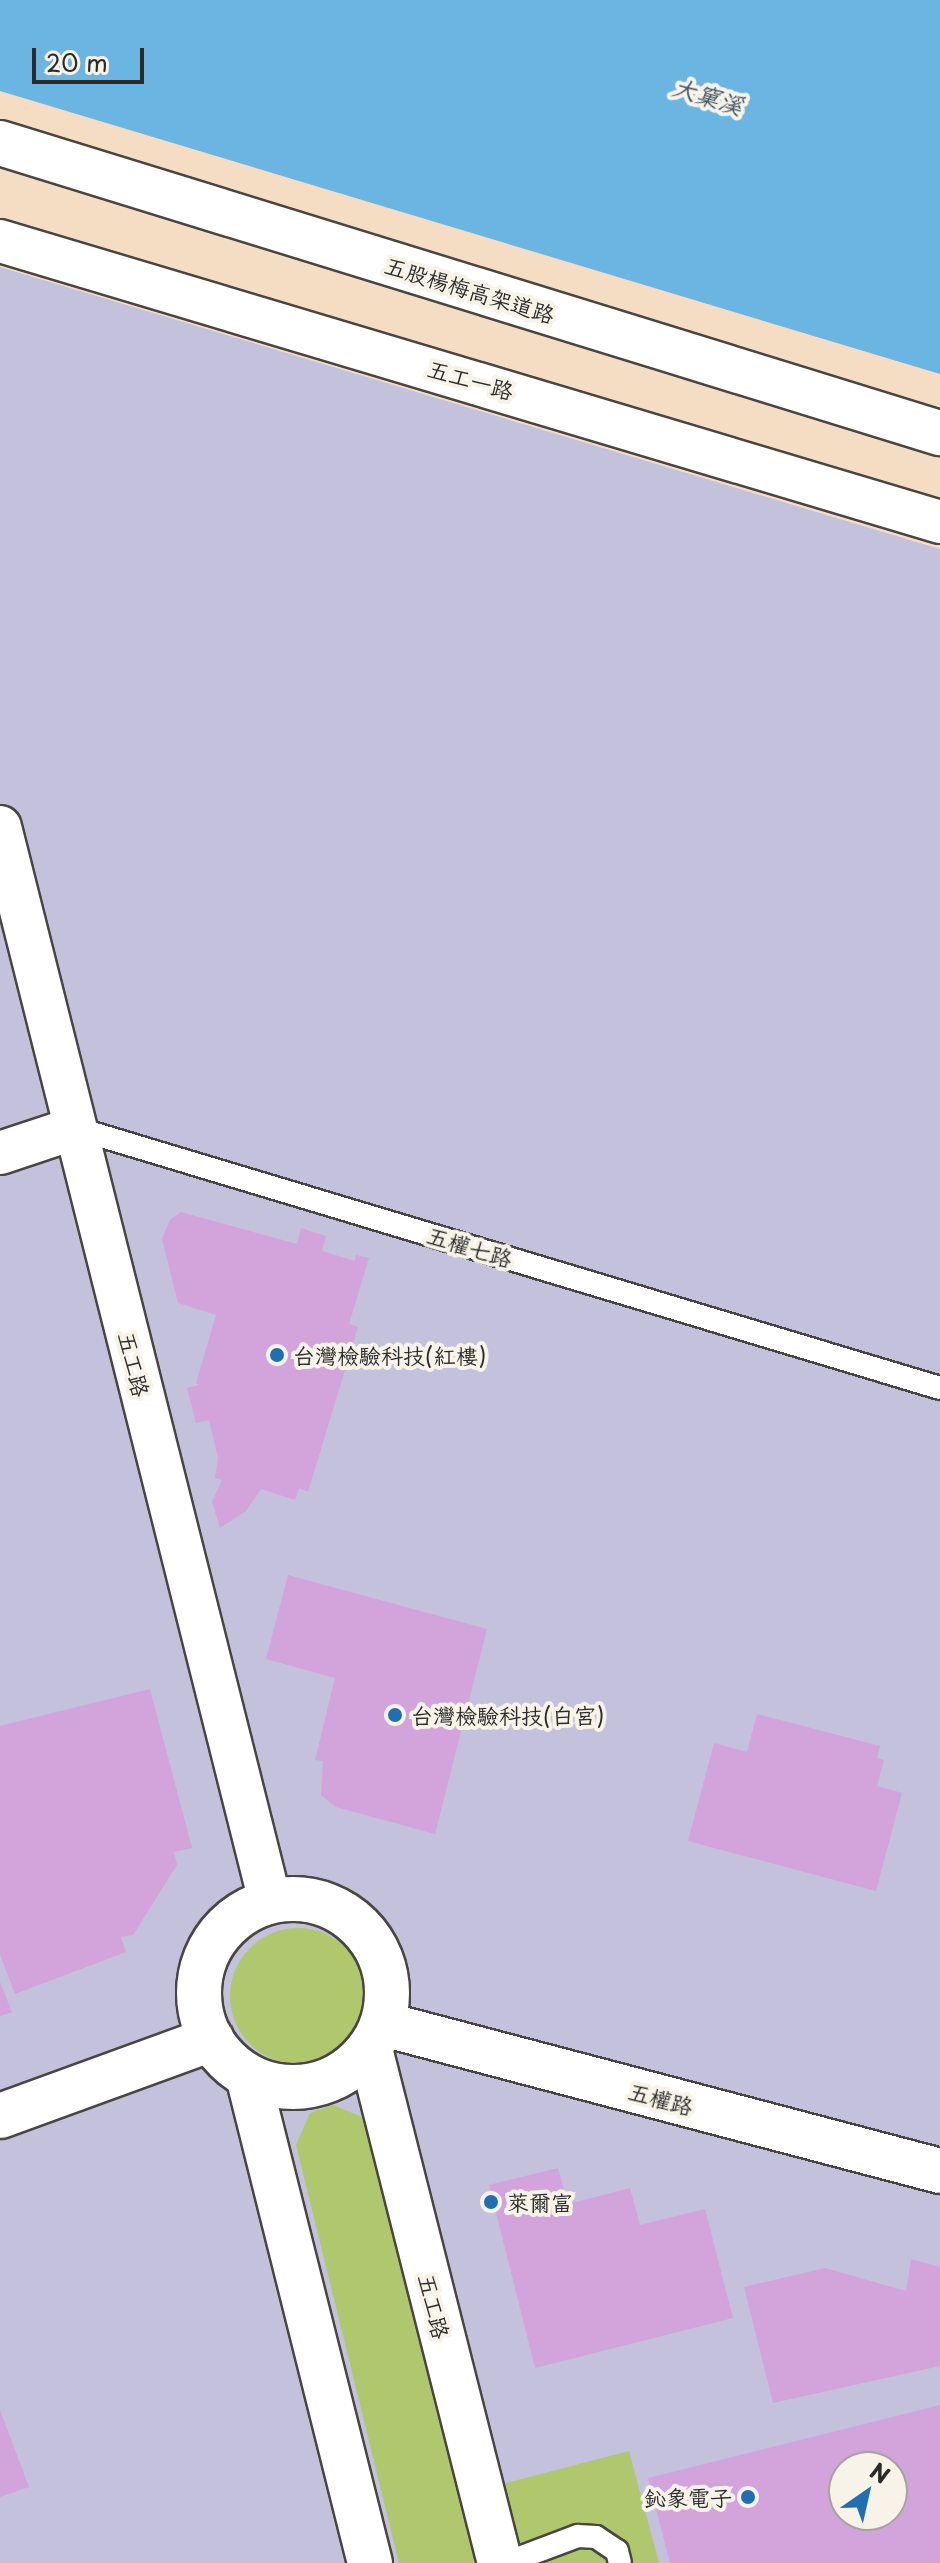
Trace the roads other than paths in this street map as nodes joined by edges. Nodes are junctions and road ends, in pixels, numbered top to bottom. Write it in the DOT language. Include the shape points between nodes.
graph roads {
  1 [pos="0,143"];
  2 [pos="0,241"];
  3 [pos="940,433"];
  4 [pos="940,522"];
  5 [pos="0,827"];
  6 [pos="75,1128"];
  7 [pos="0,1153"];
  8 [pos="940,1388"];
  9 [pos="270,1901"];
  10 [pos="376,2037"];
  11 [pos="211,2039"];
  12 [pos="248,2076"];
  13 [pos="0,2116"];
  14 [pos="940,2171"];
  15 [pos="370,2563"];
  16 [pos="500,2563"];
  17 [pos="506,2563"];
  18 [pos="620,2563"];
  1 -- 3 [label="main road, 五股楊梅高架道路"];
  2 -- 4 [label="street, 五工一路"];
  5 -- 6 [label="street, 五工路"];
  6 -- 7 [label="street"];
  6 -- 8 [label="lane, 五權七路"];
  6 -- 9 [label="street, 五工路"];
  9 -- 10 [label="main road" via="320,1902 363,1929 386,1974"];
  9 -- 11 [label="main road" via="247,1910 211,1944 198,1992"];
  10 -- 12 [label="main road" via="339,2075 300,2087"];
  10 -- 14 [label="main road, 五權路"];
  10 -- 16 [label="main road, 五工路"];
  11 -- 12 [label="main road"];
  11 -- 13 [label="main road"];
  12 -- 15 [label="main road"];
  17 -- 18 [label="lane" via="578,2536 596,2537 617,2551"];
}
